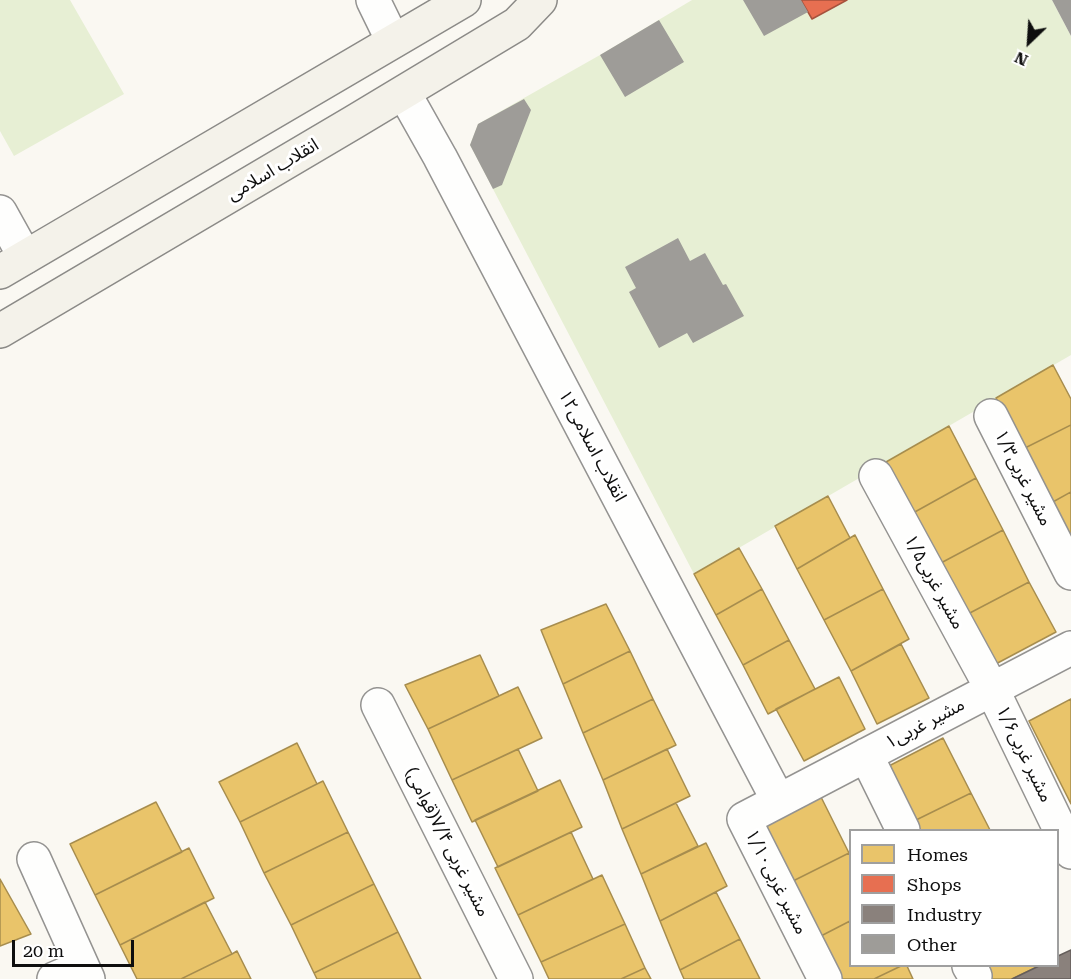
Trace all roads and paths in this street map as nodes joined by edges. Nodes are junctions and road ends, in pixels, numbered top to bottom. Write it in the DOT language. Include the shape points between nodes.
graph roads {
  1 [pos="374,0"];
  2 [pos="464,0"];
  3 [pos="540,0"];
  4 [pos="393,41"];
  5 [pos="404,93"];
  6 [pos="0,212"];
  7 [pos="13,265"];
  8 [pos="0,331"];
  9 [pos="991,416"];
  10 [pos="876,476"];
  11 [pos="1071,573"];
  12 [pos="1071,648"];
  13 [pos="992,689"];
  14 [pos="378,705"];
  15 [pos="866,755"];
  16 [pos="778,800"];
  17 [pos="902,829"];
  18 [pos="1071,852"];
  19 [pos="34,860"];
  20 [pos="75,975"];
  21 [pos="516,979"];
  22 [pos="825,979"];
  1 -- 4 [label="street"];
  2 -- 4 [label="main road"];
  3 -- 5 [label="main road, انقلاب اسلامی" via="517,24"];
  4 -- 7 [label="main road"];
  5 -- 8 [label="main road, انقلاب اسلامی"];
  5 -- 16 [label="street, انقلاب اسلامی۱۲"];
  6 -- 7 [label="street"];
  9 -- 11 [label="street, ۱/۳مشیر غربی"];
  10 -- 13 [label="street, ۱/۵مشیر غربی"];
  12 -- 13 [label="street, مشیر غربی۱"];
  13 -- 15 [label="street, مشیر غربی۱"];
  13 -- 18 [label="street, ۱/۶مشیر غربی"];
  14 -- 21 [label="street, (قوامی)مشیر غربی ۷/۴"];
  15 -- 16 [label="street, مشیر غربی۱"];
  15 -- 17 [label="street"];
  16 -- 22 [label="street, ۱/۱۰مشیر غربی" via="744,819"];
  19 -- 20 [label="street"];
}
